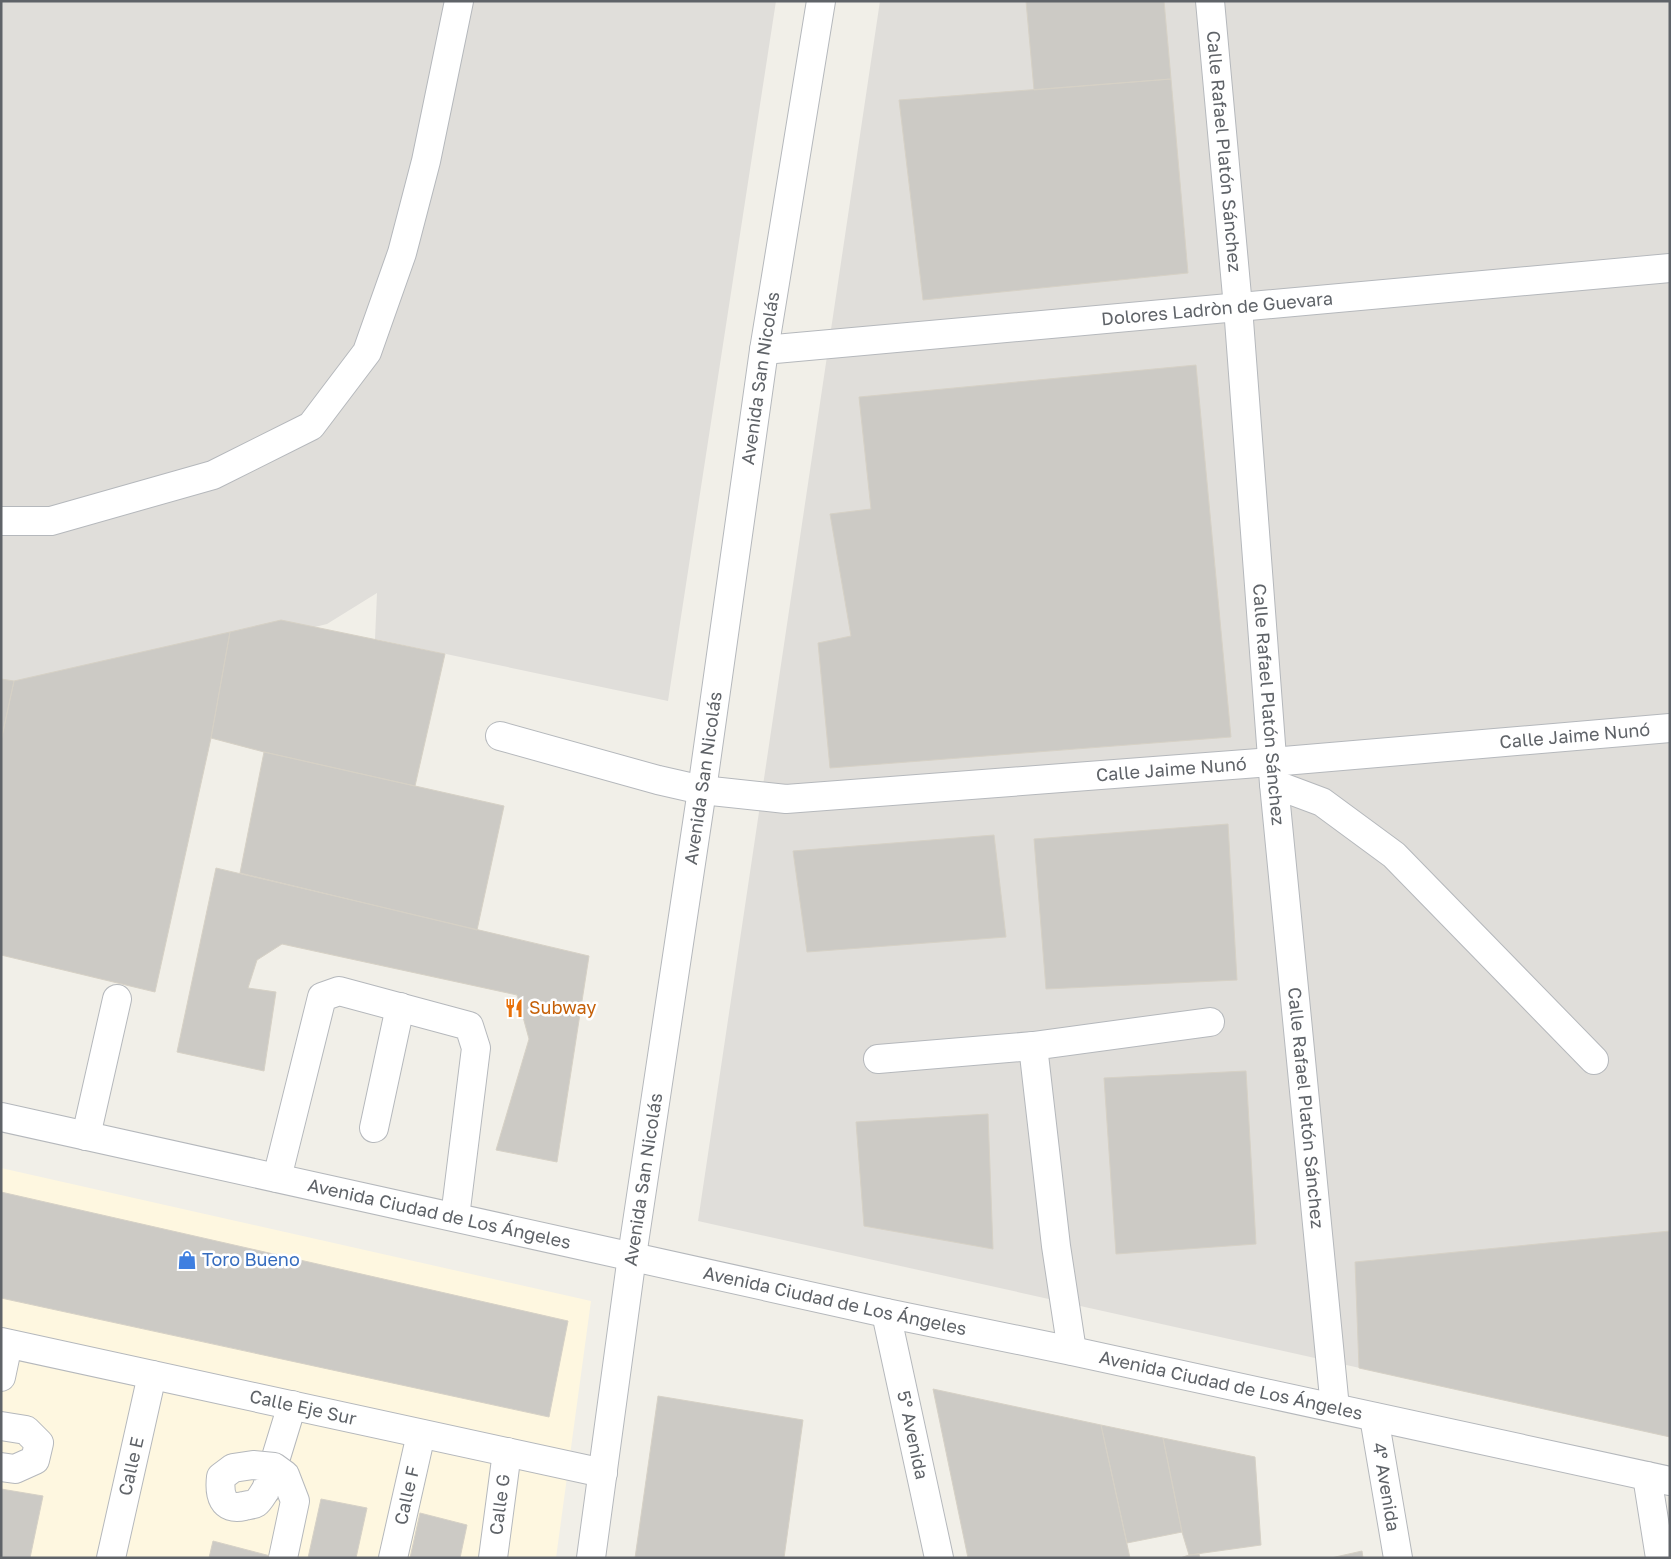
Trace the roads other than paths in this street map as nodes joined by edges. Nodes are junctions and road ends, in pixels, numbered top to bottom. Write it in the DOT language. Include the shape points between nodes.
graph roads {
  1 [pos="459,1"];
  2 [pos="821,1"];
  3 [pos="1210,1"];
  4 [pos="1670,268"];
  5 [pos="1238,307"];
  6 [pos="764,350"];
  7 [pos="1,521"];
  8 [pos="1670,728"];
  9 [pos="500,736"];
  10 [pos="1273,773"];
  11 [pos="702,790"];
  12 [pos="117,998"];
  13 [pos="400,1008"];
  14 [pos="1210,1022"];
  15 [pos="1033,1046"];
  16 [pos="878,1059"];
  17 [pos="1594,1060"];
  18 [pos="1,1118"];
  19 [pos="374,1128"];
  20 [pos="86,1136"];
  21 [pos="278,1178"];
  22 [pos="455,1217"];
  23 [pos="632,1256"];
  24 [pos="886,1313"];
  25 [pos="5,1343"];
  26 [pos="1072,1351"];
  27 [pos="152,1375"];
  28 [pos="1,1377"];
  29 [pos="292,1406"];
  30 [pos="1335,1408"];
  31 [pos="1374,1417"];
  32 [pos="1,1426"];
  33 [pos="421,1434"];
  34 [pos="508,1452"];
  35 [pos="1,1467"];
  36 [pos="603,1473"];
  37 [pos="1658,1478"];
  38 [pos="111,1558"];
  39 [pos="283,1558"];
  40 [pos="393,1558"];
  41 [pos="492,1558"];
  42 [pos="592,1558"];
  43 [pos="939,1558"];
  44 [pos="1398,1558"];
  45 [pos="1660,1558"];
  1 -- 7 [label="street" via="426,161 402,253 367,352 311,426 213,475 51,521"];
  2 -- 6 [label="street, Avenida San Nicolás"];
  3 -- 5 [label="street, Calle Rafael Platón Sánchez"];
  4 -- 5 [label="street, Dolores Ladròn de Guevara"];
  5 -- 6 [label="street, Dolores Ladròn de Guevara"];
  5 -- 10 [label="street, Calle Rafael Platón Sánchez"];
  6 -- 11 [label="street, Avenida San Nicolás"];
  8 -- 10 [label="street, Calle Jaime Nunó"];
  9 -- 11 [label="street, Calle Jaime Nunó"];
  10 -- 11 [label="street, Calle Jaime Nunó" via="786,799"];
  10 -- 17 [label="street" via="1322,802 1394,855"];
  10 -- 30 [label="street, Calle Rafael Platón Sánchez"];
  11 -- 23 [label="street, Avenida San Nicolás"];
  12 -- 20 [label="street"];
  13 -- 19 [label="street"];
  13 -- 21 [label="street" via="339,991 322,997"];
  13 -- 22 [label="street" via="469,1026 476,1048"];
  14 -- 15 [label="street"];
  15 -- 16 [label="street"];
  15 -- 26 [label="street" via="1056,1246"];
  18 -- 20 [label="street, Avenida Ciudad de Los Ángeles"];
  20 -- 21 [label="street, Avenida Ciudad de Los Ángeles"];
  21 -- 22 [label="street, Avenida Ciudad de Los Ángeles"];
  22 -- 23 [label="street, Avenida Ciudad de Los Ángeles"];
  23 -- 24 [label="street, Avenida Ciudad de Los Ángeles"];
  23 -- 36 [label="street, Avenida San Nicolás"];
  24 -- 26 [label="street, Avenida Ciudad de Los Ángeles"];
  24 -- 43 [label="street, 5° Avenida"];
  25 -- 27 [label="street, Calle Eje Sur"];
  25 -- 28 [label="street"];
  26 -- 30 [label="street, Avenida Ciudad de Los Ángeles"];
  27 -- 29 [label="street, Calle Eje Sur"];
  27 -- 38 [label="street, Calle E"];
  29 -- 33 [label="street, Calle Eje Sur"];
  29 -- 39 [label="street, bridge" via="265,1491 255,1504 229,1506 220,1488 221,1476 233,1468 253,1465 274,1467 285,1475 295,1501"];
  30 -- 31 [label="street, Avenida Ciudad de Los Ángeles"];
  31 -- 37 [label="street, Avenida Ciudad de Los Ángeles"];
  31 -- 44 [label="street, 4° Avenida"];
  32 -- 35 [label="street" via="26,1430 39,1443 35,1460 15,1469"];
  33 -- 34 [label="street, Calle Eje Sur"];
  33 -- 40 [label="street, Calle F"];
  34 -- 36 [label="street, Calle Eje Sur"];
  34 -- 41 [label="street, Calle G"];
  36 -- 42 [label="street, Avenida San Nicolás"];
  37 -- 45 [label="street"];
}
